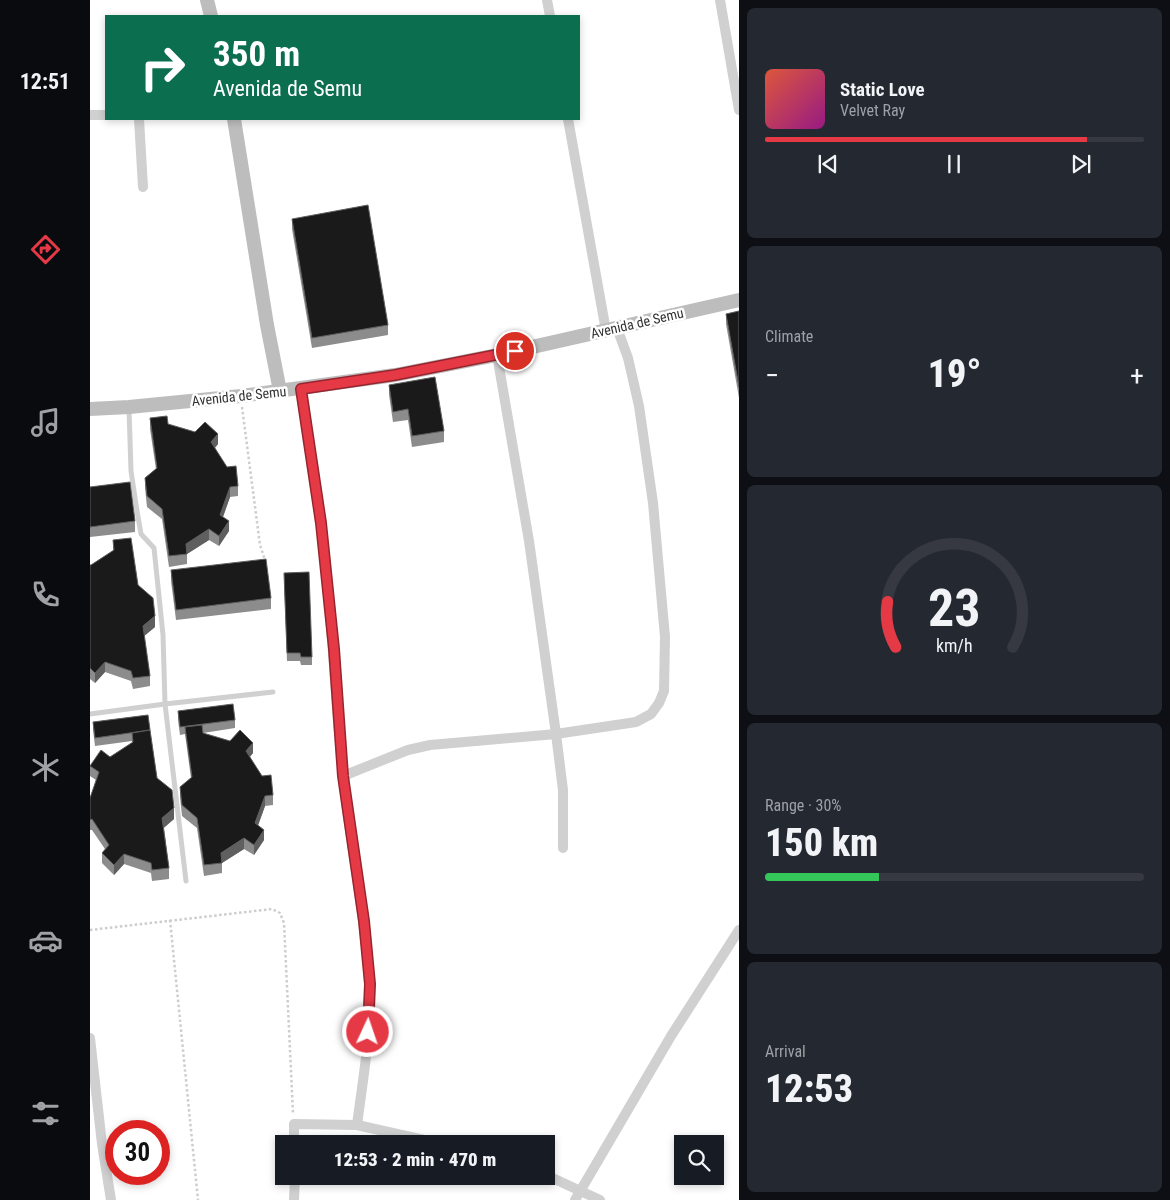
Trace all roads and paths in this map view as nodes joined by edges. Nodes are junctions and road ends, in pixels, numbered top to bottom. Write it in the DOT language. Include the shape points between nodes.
graph roads {
  1 [pos="207,0"];
  2 [pos="547,0"];
  3 [pos="720,0"];
  4 [pos="211,15"];
  5 [pos="550,15"];
  6 [pos="739,110"];
  7 [pos="90,115"];
  8 [pos="105,115"];
  9 [pos="139,120"];
  10 [pos="234,120"];
  11 [pos="568,120"];
  12 [pos="143,187"];
  13 [pos="739,300"];
  14 [pos="612,330"];
  15 [pos="497,355"];
  16 [pos="301,389"];
  17 [pos="280,391"];
  18 [pos="241,396"];
  19 [pos="129,407"];
  20 [pos="90,409"];
  21 [pos="266,564"];
  22 [pos="273,692"];
  23 [pos="165,704"];
  24 [pos="90,714"];
  25 [pos="556,734"];
  26 [pos="343,776"];
  27 [pos="563,848"];
  28 [pos="186,881"];
  29 [pos="170,920"];
  30 [pos="90,930"];
  31 [pos="739,930"];
  32 [pos="90,1038"];
  33 [pos="91,1057"];
  34 [pos="294,1124"];
  35 [pos="357,1125"];
  36 [pos="294,1135"];
  37 [pos="402,1135"];
  38 [pos="555,1181"];
  39 [pos="295,1185"];
  40 [pos="578,1196"];
  41 [pos="111,1200"];
  42 [pos="198,1200"];
  43 [pos="294,1200"];
  44 [pos="600,1200"];
  1 -- 4 [label="main road"];
  2 -- 5 [label="street"];
  3 -- 6 [label="street"];
  7 -- 8 [label="street"];
  9 -- 12 [label="street"];
  10 -- 17 [label="main road"];
  11 -- 14 [label="street"];
  13 -- 14 [label="main road, Avenida de Semu"];
  14 -- 15 [label="main road, Avenida de Semu"];
  14 -- 25 [label="street" via="628,358 646,443 665,636 664,691 651,714 636,722"];
  15 -- 16 [label="main road, Avenida de Semu"];
  15 -- 25 [label="street" via="529,541"];
  16 -- 17 [label="main road, Avenida de Semu"];
  16 -- 26 [label="street" via="321,523"];
  17 -- 18 [label="main road, Avenida de Semu"];
  18 -- 19 [label="main road, Avenida de Semu"];
  18 -- 21 [label="path" via="260,545"];
  19 -- 20 [label="main road, Avenida de Semu"];
  19 -- 23 [label="lane" via="130,470 136,511 141,534 154,548 164,635"];
  22 -- 23 [label="lane"];
  23 -- 24 [label="lane"];
  23 -- 28 [label="lane"];
  25 -- 26 [label="street" via="430,745 408,750"];
  25 -- 27 [label="street" via="563,790"];
  26 -- 35 [label="street" via="370,984 366,1059"];
  29 -- 30 [label="path"];
  29 -- 34 [label="path" via="272,909 280,913 284,923"];
  29 -- 42 [label="path"];
  31 -- 40 [label="street" via="671,1036"];
  32 -- 33 [label="street"];
  33 -- 41 [label="street"];
  34 -- 35 [label="street"];
  34 -- 36 [label="street"];
  35 -- 37 [label="street"];
  38 -- 40 [label="street"];
  39 -- 43 [label="street"];
  40 -- 44 [label="street"];
}
